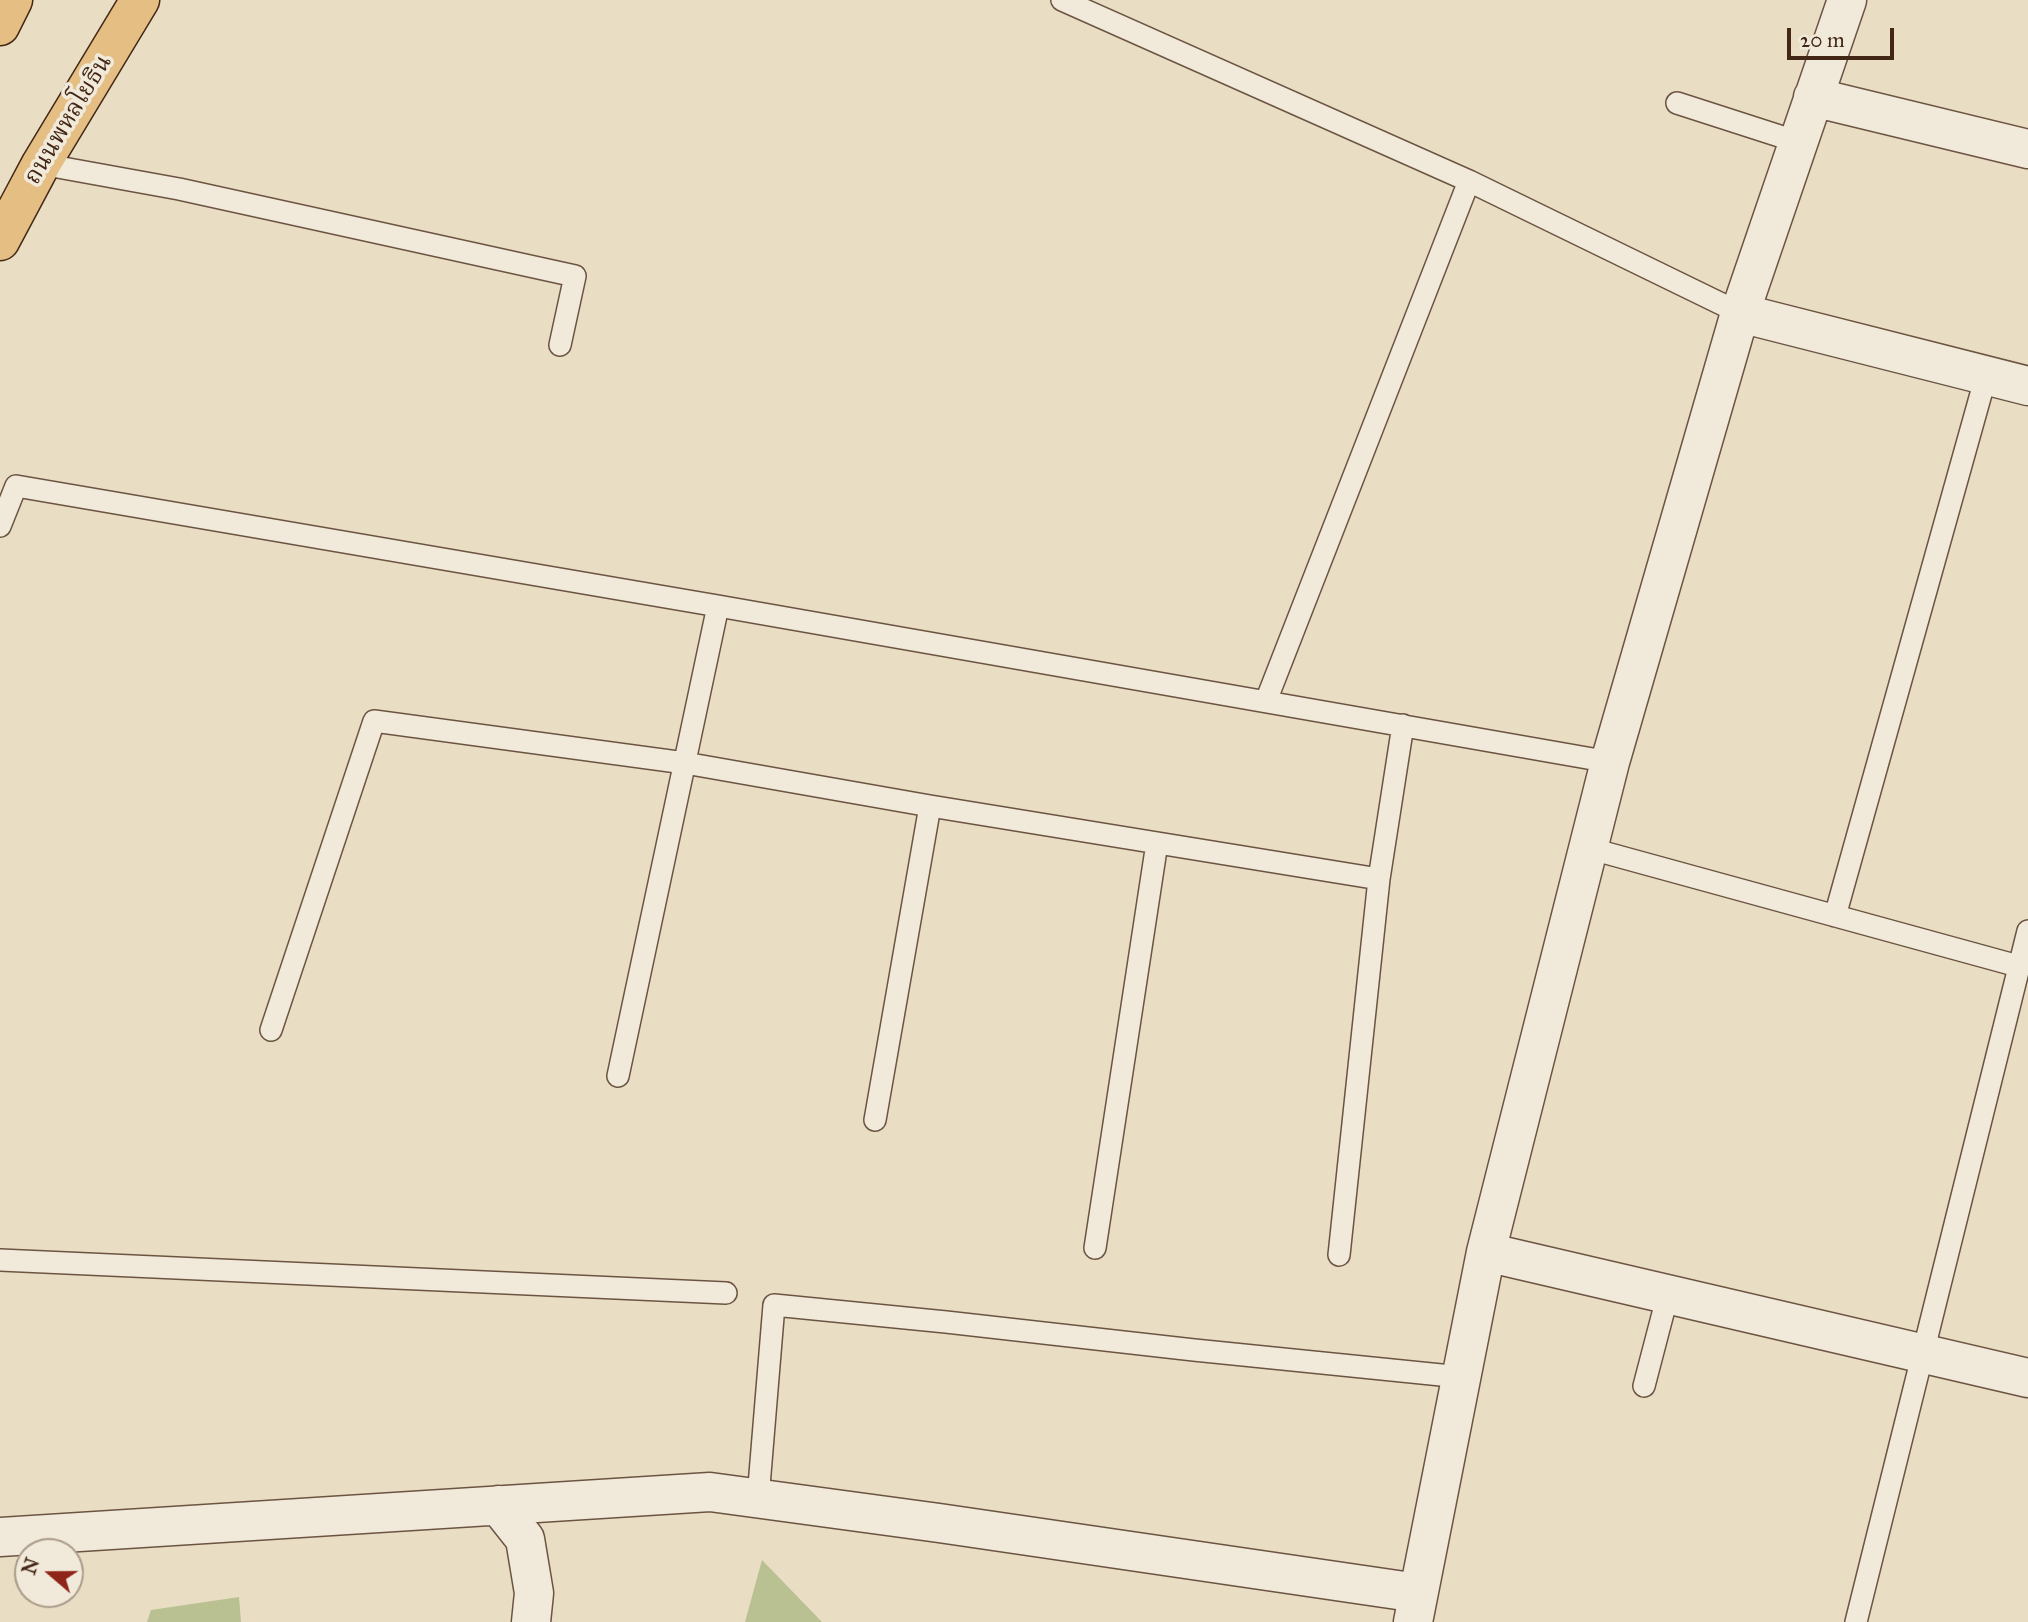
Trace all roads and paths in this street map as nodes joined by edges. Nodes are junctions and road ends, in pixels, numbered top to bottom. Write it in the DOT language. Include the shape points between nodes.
graph roads {
  1 [pos="13,0"];
  2 [pos="140,0"];
  3 [pos="1062,0"];
  4 [pos="1847,0"];
  5 [pos="0,26"];
  6 [pos="1813,97"];
  7 [pos="1677,103"];
  8 [pos="1798,142"];
  9 [pos="2028,149"];
  10 [pos="41,164"];
  11 [pos="1469,181"];
  12 [pos="0,241"];
  13 [pos="1740,313"];
  14 [pos="560,345"];
  15 [pos="1986,376"];
  16 [pos="2028,386"];
  17 [pos="0,526"];
  18 [pos="718,606"];
  19 [pos="1266,702"];
  20 [pos="1403,725"];
  21 [pos="1610,762"];
  22 [pos="685,763"];
  23 [pos="930,806"];
  24 [pos="1157,843"];
  25 [pos="1588,848"];
  26 [pos="1379,879"];
  27 [pos="1835,916"];
  28 [pos="2028,931"];
  29 [pos="2018,965"];
  30 [pos="271,1030"];
  31 [pos="618,1076"];
  32 [pos="875,1119"];
  33 [pos="1096,1248"];
  34 [pos="1486,1252"];
  35 [pos="1339,1255"];
  36 [pos="0,1260"];
  37 [pos="726,1293"];
  38 [pos="1668,1294"];
  39 [pos="1924,1354"];
  40 [pos="1461,1377"];
  41 [pos="2028,1378"];
  42 [pos="1644,1386"];
  43 [pos="758,1498"];
  44 [pos="498,1505"];
  45 [pos="0,1537"];
  46 [pos="1415,1608"];
  47 [pos="531,1622"];
  48 [pos="1856,1622"];
  1 -- 5 [label="main road"];
  2 -- 10 [label="main road, ถนนพหลโยธิน"];
  3 -- 11 [label="lane"];
  4 -- 6 [label="street"];
  6 -- 8 [label="street"];
  6 -- 9 [label="street"];
  7 -- 8 [label="lane"];
  8 -- 13 [label="street"];
  10 -- 12 [label="main road, ถนนพหลโยธิน"];
  10 -- 14 [label="lane" via="179,189 575,276"];
  11 -- 13 [label="lane"];
  11 -- 19 [label="lane"];
  13 -- 15 [label="street"];
  13 -- 21 [label="street"];
  15 -- 16 [label="street"];
  15 -- 27 [label="lane"];
  17 -- 18 [label="lane" via="16,486"];
  18 -- 19 [label="lane"];
  18 -- 22 [label="lane"];
  19 -- 20 [label="lane"];
  20 -- 21 [label="lane"];
  20 -- 26 [label="lane"];
  21 -- 25 [label="street"];
  22 -- 23 [label="lane"];
  22 -- 30 [label="lane" via="374,721"];
  22 -- 31 [label="lane"];
  23 -- 24 [label="lane"];
  23 -- 32 [label="lane"];
  24 -- 26 [label="lane"];
  24 -- 33 [label="lane"];
  25 -- 27 [label="lane"];
  25 -- 34 [label="street"];
  26 -- 35 [label="lane"];
  27 -- 29 [label="lane"];
  28 -- 29 [label="lane"];
  29 -- 39 [label="lane"];
  34 -- 38 [label="street"];
  34 -- 40 [label="street"];
  36 -- 37 [label="lane"];
  38 -- 39 [label="street"];
  38 -- 42 [label="lane"];
  39 -- 41 [label="street"];
  39 -- 48 [label="lane"];
  40 -- 43 [label="lane" via="774,1305"];
  40 -- 46 [label="street"];
  43 -- 44 [label="street" via="710,1492"];
  43 -- 46 [label="street"];
  44 -- 45 [label="street"];
  44 -- 47 [label="street" via="525,1538 534,1593"];
}
